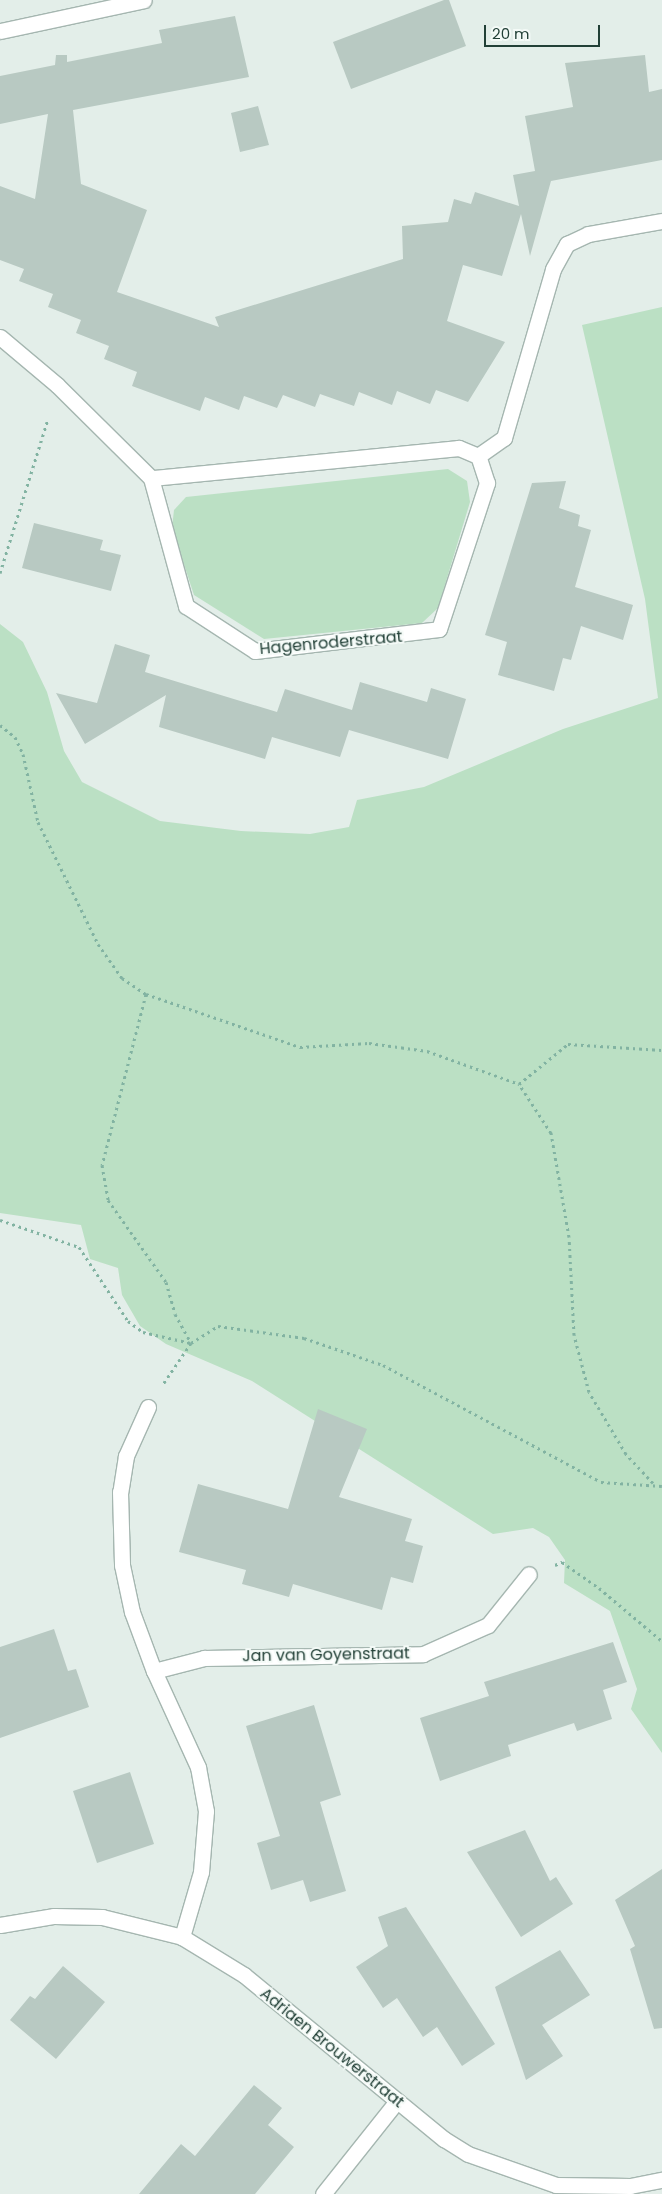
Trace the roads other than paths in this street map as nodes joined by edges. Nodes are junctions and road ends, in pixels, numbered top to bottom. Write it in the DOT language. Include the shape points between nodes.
graph roads {
  1 [pos="144,0"];
  2 [pos="0,32"];
  3 [pos="662,220"];
  4 [pos="0,337"];
  5 [pos="478,456"];
  6 [pos="151,478"];
  7 [pos="148,1407"];
  8 [pos="529,1574"];
  9 [pos="154,1671"];
  10 [pos="0,1925"];
  11 [pos="182,1937"];
  12 [pos="398,2101"];
  13 [pos="662,2180"];
  14 [pos="323,2194"];
  1 -- 2 [label="street"];
  3 -- 5 [label="street" via="588,234 566,244 553,268 504,438"];
  4 -- 6 [label="street" via="57,385"];
  5 -- 6 [label="street" via="459,448"];
  5 -- 6 [label="street, Hagenroderstraat" via="487,483 439,629 270,651 242,645 186,606"];
  7 -- 9 [label="street" via="126,1456 120,1521 122,1565 132,1612"];
  8 -- 9 [label="street, Jan van Goyenstraat" via="488,1625 423,1654 204,1658"];
  9 -- 11 [label="street" via="198,1767 206,1811 201,1872"];
  10 -- 11 [label="street, Adriaen Brouwerstraat" via="54,1916 102,1917"];
  11 -- 12 [label="street, Adriaen Brouwerstraat" via="244,1975"];
  12 -- 13 [label="street, Adriaen Brouwerstraat" via="468,2154 556,2185 630,2186"];
  12 -- 14 [label="street"];
}
